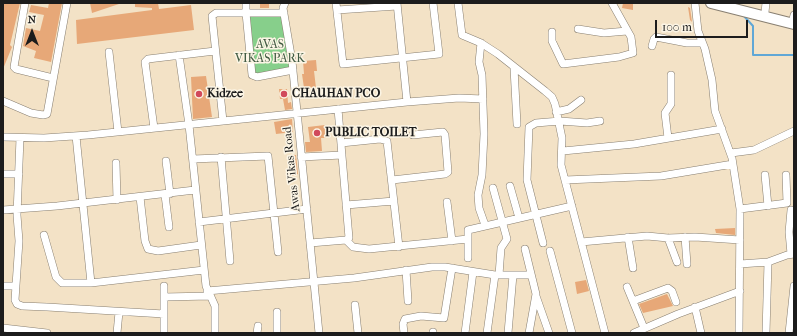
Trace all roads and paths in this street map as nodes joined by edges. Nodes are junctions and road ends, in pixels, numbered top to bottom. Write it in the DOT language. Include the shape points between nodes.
graph roads {
  1 [pos="26,3"];
  2 [pos="67,3"];
  3 [pos="246,3"];
  4 [pos="285,3"];
  5 [pos="433,3"];
  6 [pos="458,3"];
  7 [pos="612,3"];
  8 [pos="695,3"];
  9 [pos="711,3"];
  10 [pos="397,4"];
  11 [pos="337,6"];
  12 [pos="732,6"];
  13 [pos="765,8"];
  14 [pos="750,11"];
  15 [pos="284,13"];
  16 [pos="246,14"];
  17 [pos="794,19"];
  18 [pos="578,29"];
  19 [pos="627,31"];
  20 [pos="552,32"];
  21 [pos="481,43"];
  22 [pos="702,43"];
  23 [pos="652,46"];
  24 [pos="215,51"];
  25 [pos="109,52"];
  26 [pos="178,55"];
  27 [pos="402,58"];
  28 [pos="514,68"];
  29 [pos="293,70"];
  30 [pos="671,75"];
  31 [pos="53,78"];
  32 [pos="483,99"];
  33 [pos="582,100"];
  34 [pos="3,101"];
  35 [pos="406,102"];
  36 [pos="338,109"];
  37 [pos="556,112"];
  38 [pos="297,114"];
  39 [pos="223,121"];
  40 [pos="560,121"];
  41 [pos="600,121"];
  42 [pos="517,124"];
  43 [pos="189,125"];
  44 [pos="154,128"];
  45 [pos="722,129"];
  46 [pos="794,131"];
  47 [pos="118,132"];
  48 [pos="413,135"];
  49 [pos="76,136"];
  50 [pos="3,137"];
  51 [pos="20,138"];
  52 [pos="668,138"];
  53 [pos="341,143"];
  54 [pos="563,151"];
  55 [pos="731,153"];
  56 [pos="342,155"];
  57 [pos="221,157"];
  58 [pos="301,157"];
  59 [pos="193,159"];
  60 [pos="166,162"];
  61 [pos="116,163"];
  62 [pos="733,164"];
  63 [pos="3,174"];
  64 [pos="19,174"];
  65 [pos="786,174"];
  66 [pos="765,175"];
  67 [pos="392,180"];
  68 [pos="565,180"];
  69 [pos="510,186"];
  70 [pos="493,188"];
  71 [pos="194,190"];
  72 [pos="168,194"];
  73 [pos="140,197"];
  74 [pos="117,200"];
  75 [pos="394,201"];
  76 [pos="447,202"];
  77 [pos="82,203"];
  78 [pos="346,205"];
  79 [pos="572,206"];
  80 [pos="768,206"];
  81 [pos="18,208"];
  82 [pos="307,209"];
  83 [pos="740,209"];
  84 [pos="3,210"];
  85 [pos="791,210"];
  86 [pos="274,213"];
  87 [pos="535,215"];
  88 [pos="519,218"];
  89 [pos="227,219"];
  90 [pos="502,221"];
  91 [pos="199,222"];
  92 [pos="485,225"];
  93 [pos="169,227"];
  94 [pos="44,235"];
  95 [pos="628,237"];
  96 [pos="685,237"];
  97 [pos="668,238"];
  98 [pos="468,239"];
  99 [pos="346,240"];
  100 [pos="740,240"];
  101 [pos="452,241"];
  102 [pos="581,242"];
  103 [pos="310,243"];
  104 [pos="543,243"];
  105 [pos="202,245"];
  106 [pos="399,247"];
  107 [pos="525,249"];
  108 [pos="550,251"];
  109 [pos="278,252"];
  110 [pos="793,254"];
  111 [pos="468,258"];
  112 [pos="230,261"];
  113 [pos="677,262"];
  114 [pos="768,262"];
  115 [pos="686,264"];
  116 [pos="740,264"];
  117 [pos="452,268"];
  118 [pos="633,268"];
  119 [pos="204,270"];
  120 [pos="406,270"];
  121 [pos="473,272"];
  122 [pos="497,275"];
  123 [pos="513,275"];
  124 [pos="531,275"];
  125 [pos="314,282"];
  126 [pos="91,283"];
  127 [pos="3,286"];
  128 [pos="16,286"];
  129 [pos="164,286"];
  130 [pos="794,286"];
  131 [pos="627,287"];
  132 [pos="740,291"];
  133 [pos="209,294"];
  134 [pos="536,294"];
  135 [pos="164,298"];
  136 [pos="408,301"];
  137 [pos="633,301"];
  138 [pos="676,302"];
  139 [pos="355,305"];
  140 [pos="695,308"];
  141 [pos="119,312"];
  142 [pos="277,312"];
  143 [pos="164,314"];
  144 [pos="3,328"];
  145 [pos="647,329"];
  146 [pos="37,332"];
  147 [pos="47,333"];
  148 [pos="117,333"];
  149 [pos="164,333"];
  150 [pos="215,333"];
  151 [pos="277,333"];
  152 [pos="319,333"];
  153 [pos="358,333"];
  154 [pos="404,333"];
  155 [pos="465,333"];
  156 [pos="487,333"];
  157 [pos="508,333"];
  158 [pos="529,333"];
  159 [pos="549,333"];
  160 [pos="572,333"];
  161 [pos="605,333"];
  162 [pos="634,333"];
  163 [pos="701,333"];
  164 [pos="739,333"];
  165 [pos="766,333"];
  166 [pos="789,333"];
  1 -- 31 [label="street" via="14,67"];
  2 -- 31 [label="street"];
  3 -- 16 [label="street"];
  4 -- 15 [label="street, Awas Vikas Road"];
  5 -- 27 [label="street" via="439,54"];
  6 -- 21 [label="street" via="462,35"];
  7 -- 19 [label="street"];
  8 -- 22 [label="street"];
  9 -- 12 [label="street"];
  10 -- 11 [label="street"];
  10 -- 27 [label="street"];
  11 -- 27 [label="street" via="343,64"];
  12 -- 14 [label="street"];
  13 -- 14 [label="street"];
  13 -- 17 [label="street"];
  14 -- 17 [label="street"];
  15 -- 16 [label="street"];
  15 -- 29 [label="street, Awas Vikas Road"];
  16 -- 24 [label="street" via="216,13 212,16"];
  16 -- 29 [label="street" via="252,75"];
  18 -- 19 [label="street" via="604,33"];
  19 -- 20 [label="street" via="631,37 633,52 619,57 567,64 563,64 560,59 552,41"];
  21 -- 28 [label="street"];
  21 -- 32 [label="street" via="479,62"];
  22 -- 23 [label="street" via="656,37"];
  22 -- 45 [label="street" via="712,80 715,111"];
  24 -- 26 [label="street"];
  24 -- 39 [label="street"];
  25 -- 47 [label="street"];
  26 -- 43 [label="street"];
  26 -- 44 [label="street" via="148,59 145,62"];
  27 -- 35 [label="street"];
  28 -- 37 [label="street" via="552,97"];
  28 -- 42 [label="street"];
  29 -- 38 [label="street, Awas Vikas Road"];
  30 -- 52 [label="street" via="671,104 666,113"];
  31 -- 34 [label="street" via="46,114 31,113"];
  32 -- 35 [label="street"];
  32 -- 92 [label="street" via="482,174 478,195"];
  33 -- 37 [label="street" via="569,109"];
  35 -- 36 [label="street"];
  36 -- 38 [label="street"];
  36 -- 53 [label="street"];
  37 -- 40 [label="street"];
  38 -- 39 [label="street"];
  38 -- 58 [label="street, Awas Vikas Road"];
  39 -- 43 [label="street"];
  40 -- 41 [label="street"];
  40 -- 54 [label="street"];
  40 -- 87 [label="street" via="536,123 529,127 527,180"];
  43 -- 44 [label="street"];
  43 -- 59 [label="street"];
  44 -- 47 [label="street"];
  45 -- 52 [label="street"];
  45 -- 55 [label="street"];
  46 -- 55 [label="street" via="754,150"];
  47 -- 49 [label="street"];
  48 -- 67 [label="street" via="442,132 445,135 448,172"];
  49 -- 51 [label="street"];
  49 -- 77 [label="street"];
  50 -- 51 [label="street"];
  51 -- 64 [label="street"];
  52 -- 54 [label="street" via="620,146"];
  53 -- 56 [label="street"];
  53 -- 67 [label="street" via="380,139 387,141"];
  54 -- 68 [label="street" via="561,166"];
  55 -- 62 [label="street"];
  56 -- 58 [label="street"];
  56 -- 78 [label="street"];
  57 -- 59 [label="street"];
  57 -- 86 [label="street" via="268,156"];
  57 -- 89 [label="street"];
  58 -- 82 [label="street, Awas Vikas Road"];
  59 -- 71 [label="street"];
  60 -- 72 [label="street"];
  61 -- 74 [label="street"];
  62 -- 68 [label="street" via="661,176"];
  62 -- 83 [label="street"];
  63 -- 64 [label="street"];
  64 -- 81 [label="street"];
  65 -- 80 [label="street" via="788,201"];
  66 -- 80 [label="street"];
  67 -- 75 [label="street"];
  68 -- 79 [label="street"];
  69 -- 88 [label="street"];
  70 -- 90 [label="street"];
  71 -- 72 [label="street"];
  71 -- 91 [label="street"];
  72 -- 73 [label="street"];
  72 -- 93 [label="street"];
  73 -- 74 [label="street"];
  73 -- 105 [label="street" via="148,249 158,251"];
  74 -- 77 [label="street"];
  75 -- 78 [label="street"];
  75 -- 106 [label="street"];
  76 -- 101 [label="street"];
  77 -- 81 [label="street"];
  77 -- 126 [label="street"];
  78 -- 99 [label="street" via="350,234"];
  79 -- 87 [label="street"];
  79 -- 102 [label="street"];
  80 -- 83 [label="street"];
  81 -- 84 [label="street"];
  81 -- 128 [label="street"];
  82 -- 86 [label="street"];
  82 -- 103 [label="street, Awas Vikas Road"];
  83 -- 100 [label="street"];
  85 -- 110 [label="street" via="789,232"];
  86 -- 89 [label="street"];
  86 -- 109 [label="street"];
  87 -- 88 [label="street"];
  87 -- 104 [label="street"];
  88 -- 90 [label="street"];
  89 -- 91 [label="street"];
  89 -- 112 [label="street"];
  90 -- 92 [label="street"];
  90 -- 122 [label="street" via="506,240 500,248"];
  91 -- 105 [label="street"];
  92 -- 98 [label="street" via="468,230"];
  94 -- 126 [label="street" via="59,281"];
  95 -- 97 [label="street"];
  95 -- 102 [label="street"];
  95 -- 118 [label="street"];
  96 -- 97 [label="street"];
  96 -- 100 [label="street"];
  96 -- 115 [label="street"];
  97 -- 113 [label="street"];
  98 -- 101 [label="street"];
  98 -- 111 [label="street"];
  99 -- 103 [label="street"];
  99 -- 106 [label="street" via="357,249"];
  100 -- 116 [label="street"];
  101 -- 106 [label="street"];
  102 -- 161 [label="street"];
  103 -- 125 [label="street, Awas Vikas Road"];
  105 -- 119 [label="street"];
  107 -- 124 [label="street"];
  108 -- 160 [label="street"];
  110 -- 114 [label="street"];
  114 -- 116 [label="street"];
  114 -- 165 [label="street"];
  116 -- 132 [label="street"];
  117 -- 120 [label="street"];
  117 -- 121 [label="street"];
  117 -- 154 [label="street" via="444,318 421,316 405,319"];
  119 -- 126 [label="street"];
  119 -- 133 [label="street"];
  120 -- 125 [label="street"];
  120 -- 136 [label="street"];
  121 -- 122 [label="street"];
  121 -- 155 [label="street"];
  122 -- 123 [label="street"];
  122 -- 156 [label="street"];
  123 -- 124 [label="street"];
  123 -- 157 [label="street"];
  124 -- 134 [label="street"];
  125 -- 133 [label="street"];
  125 -- 152 [label="street, Awas Vikas Road"];
  127 -- 128 [label="street"];
  128 -- 141 [label="street" via="15,300 22,306"];
  129 -- 135 [label="street"];
  130 -- 166 [label="street"];
  131 -- 137 [label="street"];
  132 -- 140 [label="street"];
  132 -- 164 [label="street"];
  133 -- 135 [label="street"];
  133 -- 150 [label="street" via="214,306"];
  134 -- 158 [label="street"];
  134 -- 159 [label="street"];
  135 -- 143 [label="street"];
  137 -- 138 [label="street" via="668,288"];
  137 -- 145 [label="street"];
  139 -- 153 [label="street"];
  140 -- 145 [label="street"];
  140 -- 163 [label="street"];
  141 -- 143 [label="street"];
  141 -- 148 [label="street"];
  142 -- 151 [label="street"];
  143 -- 149 [label="street"];
  144 -- 146 [label="street"];
  145 -- 162 [label="street"];
  146 -- 147 [label="street"];
}
